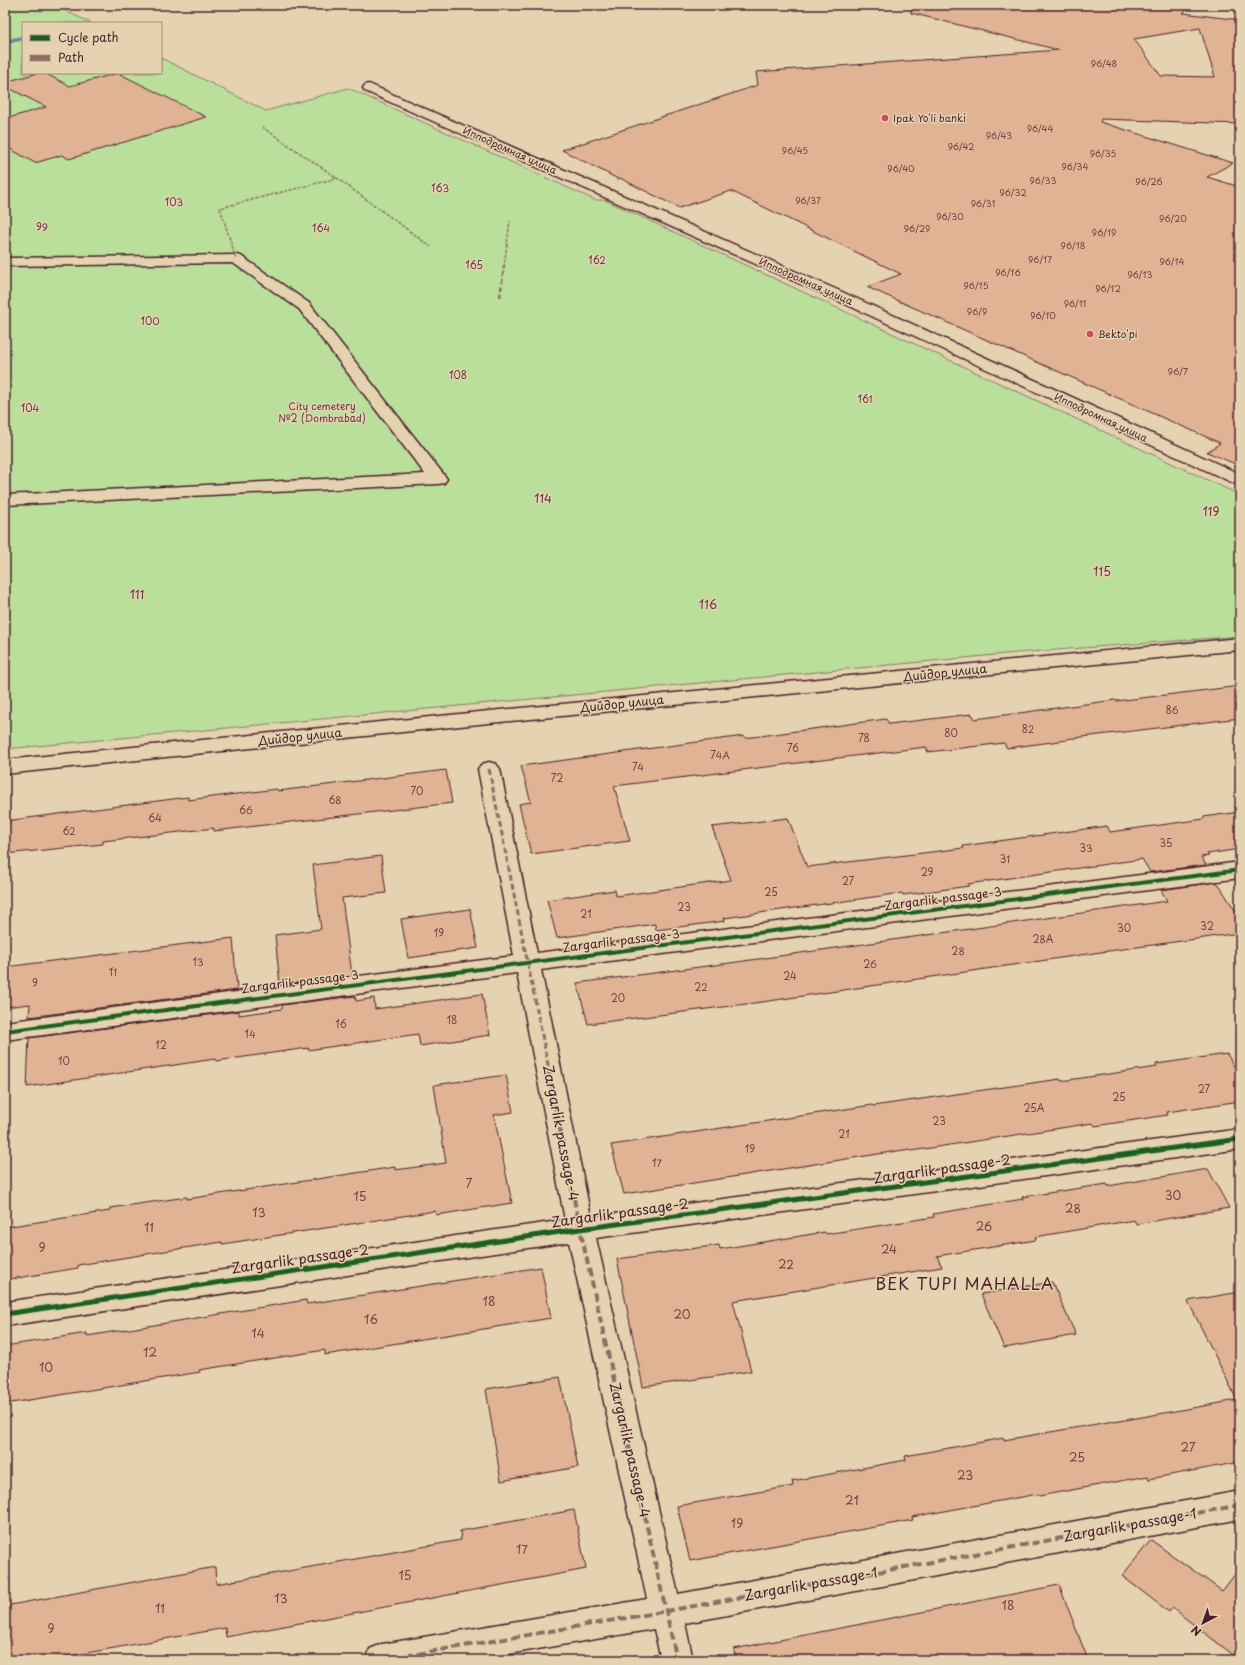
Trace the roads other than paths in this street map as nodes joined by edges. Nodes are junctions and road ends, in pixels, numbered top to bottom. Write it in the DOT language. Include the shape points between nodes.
graph roads {
  1 [pos="370,88"];
  2 [pos="5,262"];
  3 [pos="1240,481"];
  4 [pos="5,500"];
  5 [pos="1240,644"];
  6 [pos="5,767"];
  7 [pos="489,769"];
  8 [pos="1240,870"];
  9 [pos="527,963"];
  10 [pos="5,1031"];
  11 [pos="1240,1139"];
  12 [pos="580,1229"];
  13 [pos="5,1314"];
  14 [pos="1240,1505"];
  15 [pos="667,1611"];
  16 [pos="382,1660"];
  17 [pos="677,1660"];
  1 -- 3 [label="street, Ипподромная улица" via="835,294"];
  2 -- 4 [label="street" via="236,260 304,306 438,480"];
  5 -- 6 [label="street, Дийдор улица" via="494,716"];
  7 -- 9 [label="street, Zargarlik passage-4"];
  8 -- 9 [label="street, Zargarlik passage-3"];
  9 -- 10 [label="street, Zargarlik passage-3"];
  9 -- 12 [label="street, Zargarlik passage-4"];
  11 -- 12 [label="street, Zargarlik passage-2"];
  12 -- 13 [label="street, Zargarlik passage-2"];
  12 -- 15 [label="street, Zargarlik passage-4"];
  14 -- 15 [label="street, Zargarlik passage-1"];
  15 -- 16 [label="street, Zargarlik passage-1"];
  15 -- 17 [label="street, Zargarlik passage-4"];
}
